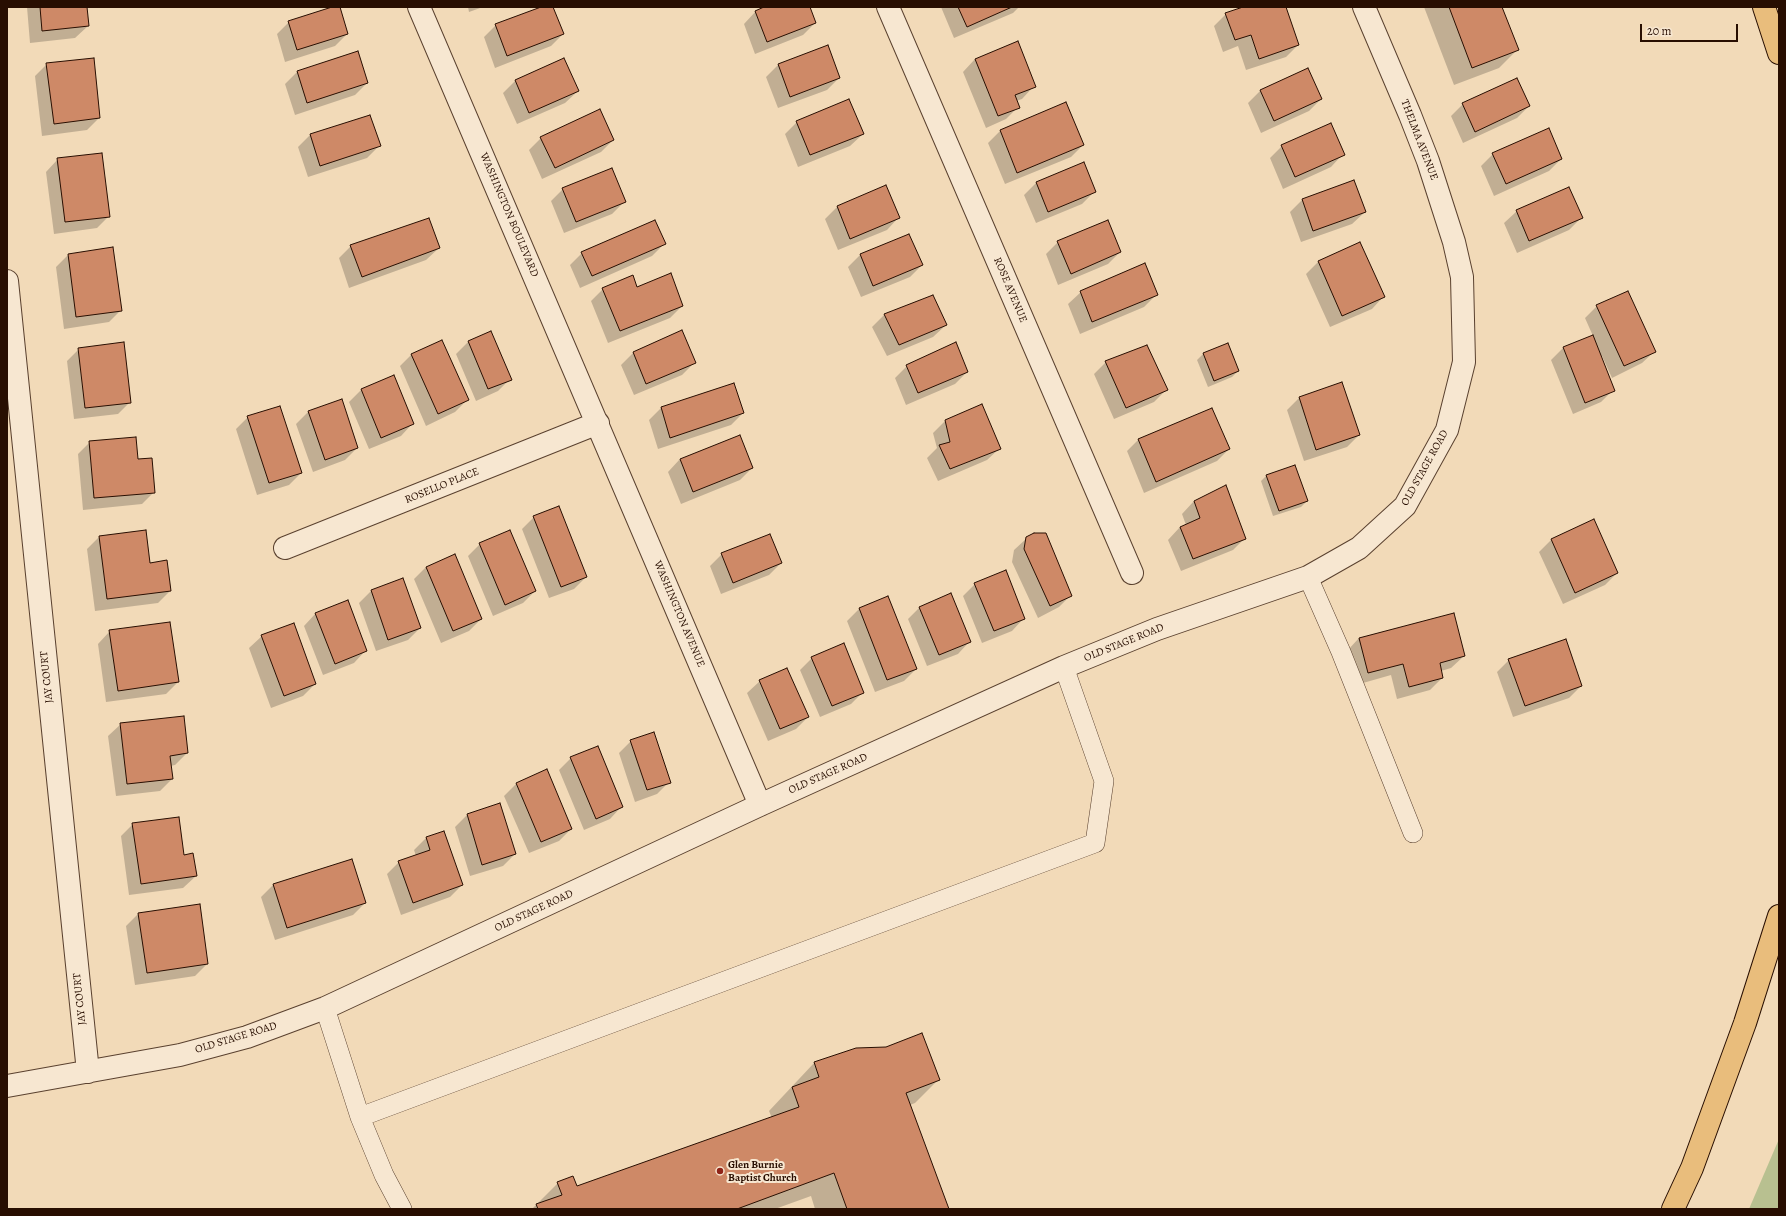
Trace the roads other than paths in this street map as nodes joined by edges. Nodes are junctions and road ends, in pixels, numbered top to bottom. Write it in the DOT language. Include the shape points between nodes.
graph roads {
  1 [pos="419,7"];
  2 [pos="888,7"];
  3 [pos="1364,7"];
  4 [pos="1764,7"];
  5 [pos="1779,54"];
  6 [pos="1462,277"];
  7 [pos="7,281"];
  8 [pos="598,423"];
  9 [pos="285,548"];
  10 [pos="1132,573"];
  11 [pos="1308,576"];
  12 [pos="1064,667"];
  13 [pos="760,805"];
  14 [pos="1413,833"];
  15 [pos="1779,916"];
  16 [pos="325,1008"];
  17 [pos="88,1072"];
  18 [pos="7,1086"];
  19 [pos="360,1117"];
  20 [pos="402,1209"];
  21 [pos="1673,1209"];
  1 -- 8 [label="street, WASHINGTON BOULEVARD"];
  2 -- 10 [label="street, ROSE AVENUE"];
  3 -- 6 [label="street, THELMA AVENUE" via="1428,161 1444,206"];
  4 -- 5 [label="highway"];
  6 -- 11 [label="street, OLD STAGE ROAD" via="1464,362 1447,430 1405,506 1360,548"];
  7 -- 17 [label="street, JAY COURT"];
  8 -- 9 [label="street, ROSELLO PLACE"];
  8 -- 13 [label="street, WASHINGTON AVENUE"];
  11 -- 12 [label="street, OLD STAGE ROAD" via="1157,629"];
  11 -- 14 [label="lane"];
  12 -- 13 [label="street, OLD STAGE ROAD"];
  12 -- 19 [label="lane" via="1104,781 1095,843"];
  13 -- 16 [label="street, OLD STAGE ROAD"];
  15 -- 21 [label="highway" via="1743,1030 1692,1168"];
  16 -- 17 [label="street, OLD STAGE ROAD" via="247,1037 187,1053"];
  16 -- 19 [label="lane"];
  17 -- 18 [label="street, OLD STAGE ROAD"];
  19 -- 20 [label="lane" via="384,1175"];
}
